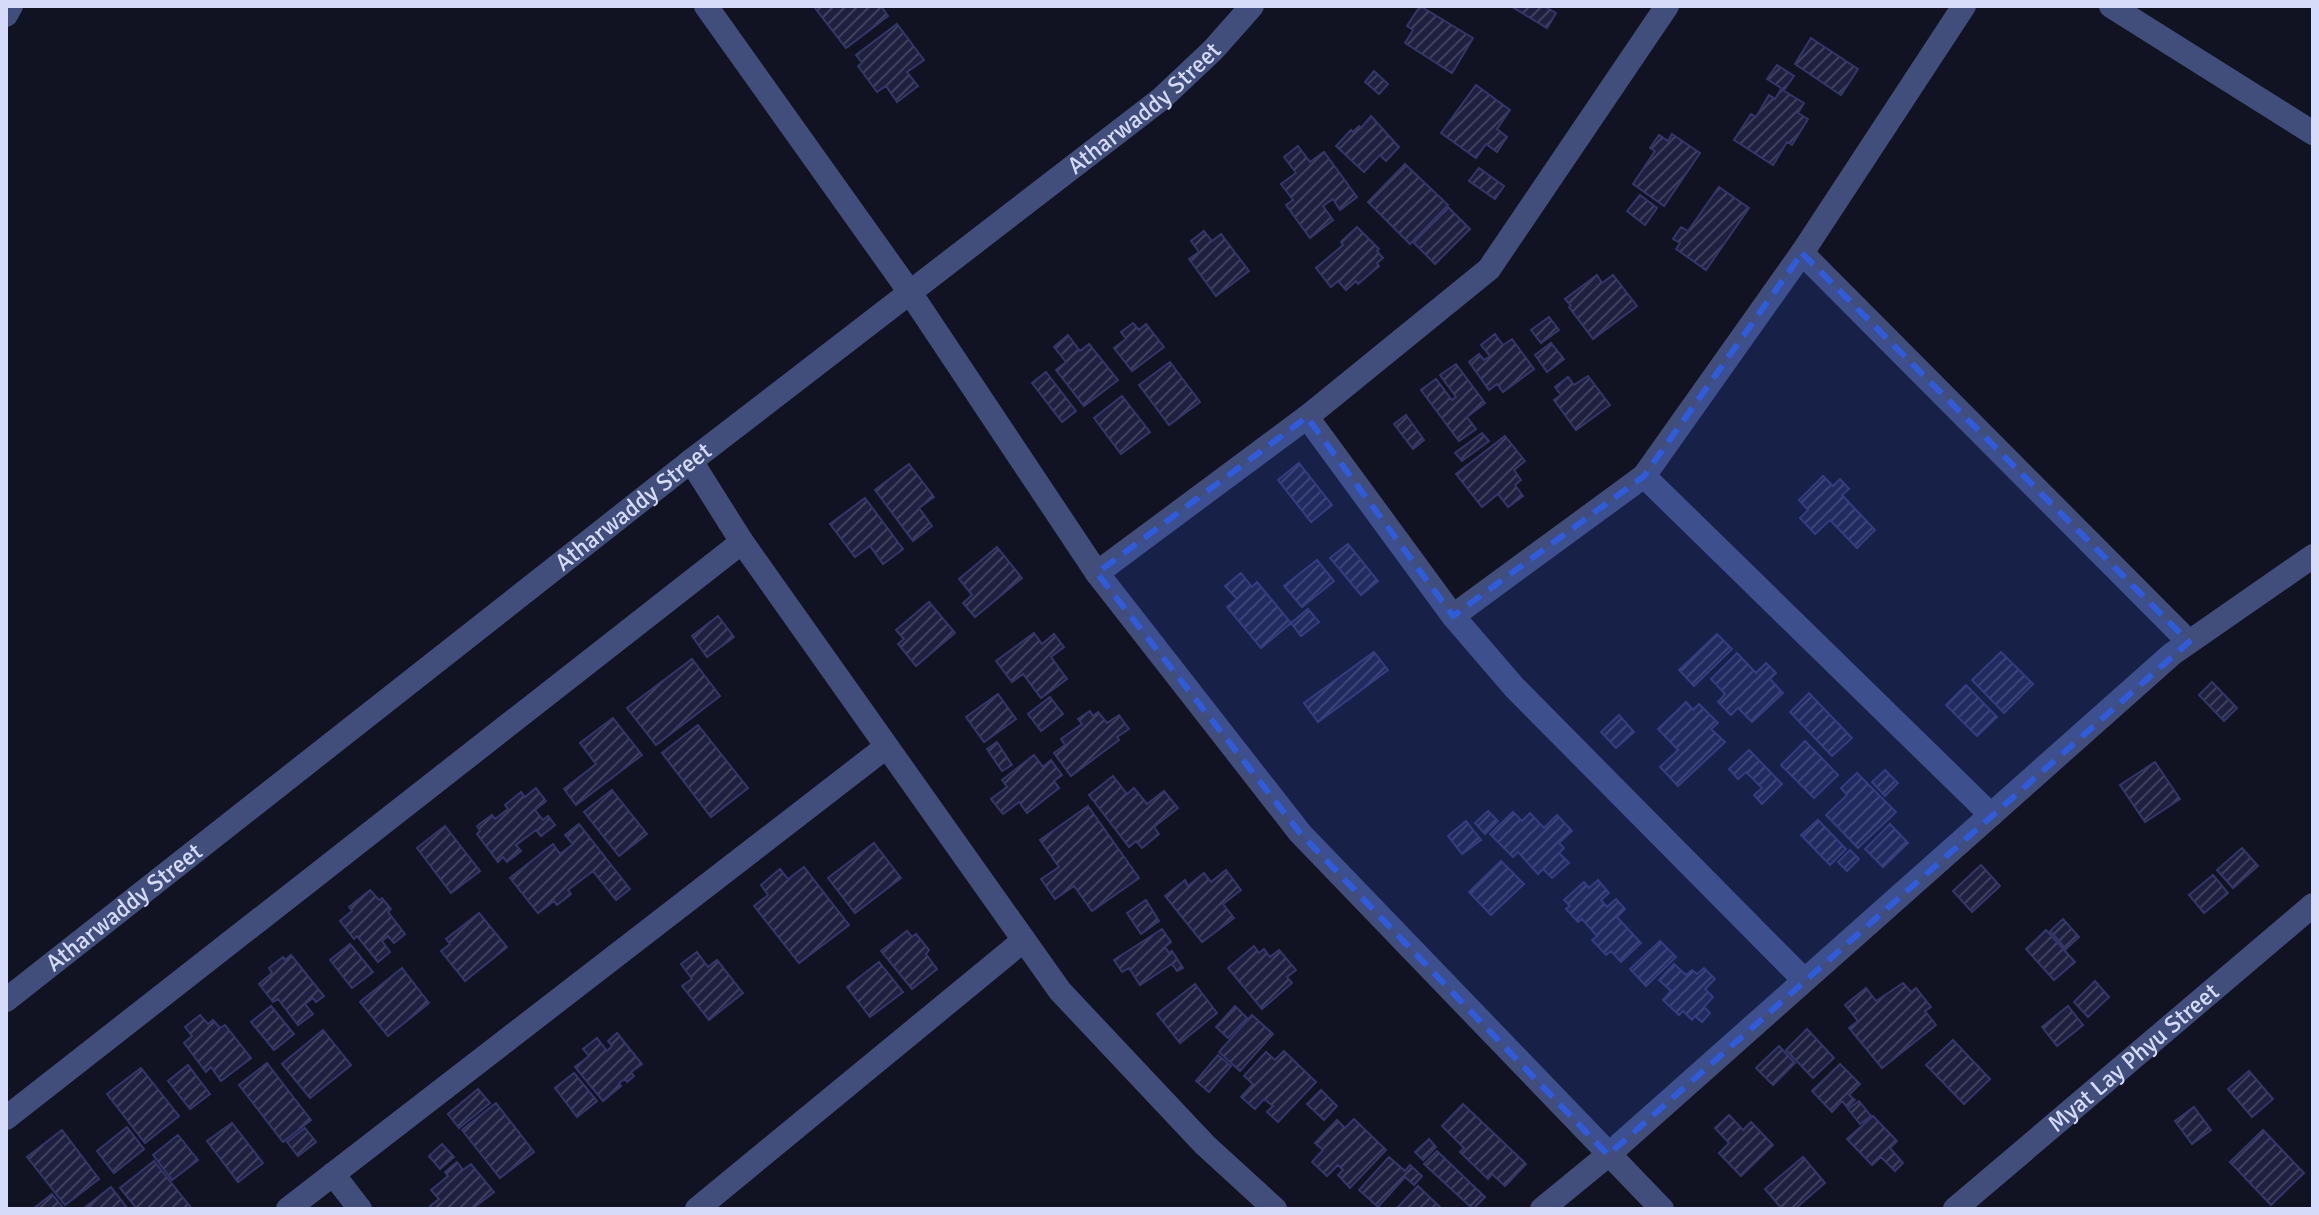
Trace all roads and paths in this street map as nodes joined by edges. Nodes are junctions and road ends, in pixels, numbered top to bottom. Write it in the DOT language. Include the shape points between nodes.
graph roads {
  1 [pos="11,6"];
  2 [pos="706,6"];
  3 [pos="1252,6"];
  4 [pos="1667,6"];
  5 [pos="1964,6"];
  6 [pos="2111,6"];
  7 [pos="6,15"];
  8 [pos="2313,133"];
  9 [pos="1802,253"];
  10 [pos="909,291"];
  11 [pos="1307,417"];
  12 [pos="691,461"];
  13 [pos="1644,476"];
  14 [pos="742,542"];
  15 [pos="2313,556"];
  16 [pos="1097,573"];
  17 [pos="1453,616"];
  18 [pos="2189,642"];
  19 [pos="886,747"];
  20 [pos="1991,815"];
  21 [pos="2313,905"];
  22 [pos="1024,940"];
  23 [pos="1804,980"];
  24 [pos="6,1000"];
  25 [pos="6,1118"];
  26 [pos="1608,1155"];
  27 [pos="333,1174"];
  28 [pos="288,1209"];
  29 [pos="360,1209"];
  30 [pos="697,1209"];
  31 [pos="1275,1209"];
  32 [pos="1542,1209"];
  33 [pos="1662,1209"];
  34 [pos="1955,1209"];
  1 -- 7 [label="street"];
  2 -- 10 [label="street"];
  3 -- 10 [label="street, Atharwaddy Street" via="1161,99"];
  4 -- 11 [label="street" via="1489,269"];
  5 -- 9 [label="street"];
  6 -- 8 [label="street"];
  9 -- 13 [label="street"];
  9 -- 18 [label="street"];
  10 -- 12 [label="street, Atharwaddy Street"];
  10 -- 16 [label="street"];
  11 -- 16 [label="street"];
  11 -- 17 [label="street"];
  12 -- 14 [label="street"];
  12 -- 24 [label="street, Atharwaddy Street"];
  13 -- 17 [label="street"];
  13 -- 20 [label="street"];
  14 -- 19 [label="street"];
  14 -- 25 [label="street"];
  15 -- 18 [label="street"];
  16 -- 26 [label="street" via="1300,833"];
  17 -- 23 [label="street" via="1514,687"];
  18 -- 20 [label="street"];
  19 -- 22 [label="street"];
  19 -- 27 [label="street"];
  20 -- 23 [label="street"];
  21 -- 34 [label="street, Myat Lay Phyu Street"];
  22 -- 30 [label="street"];
  22 -- 31 [label="street" via="1071,1002 1205,1145"];
  23 -- 26 [label="street"];
  26 -- 32 [label="street"];
  26 -- 33 [label="street"];
  27 -- 28 [label="street"];
  27 -- 29 [label="street"];
}
